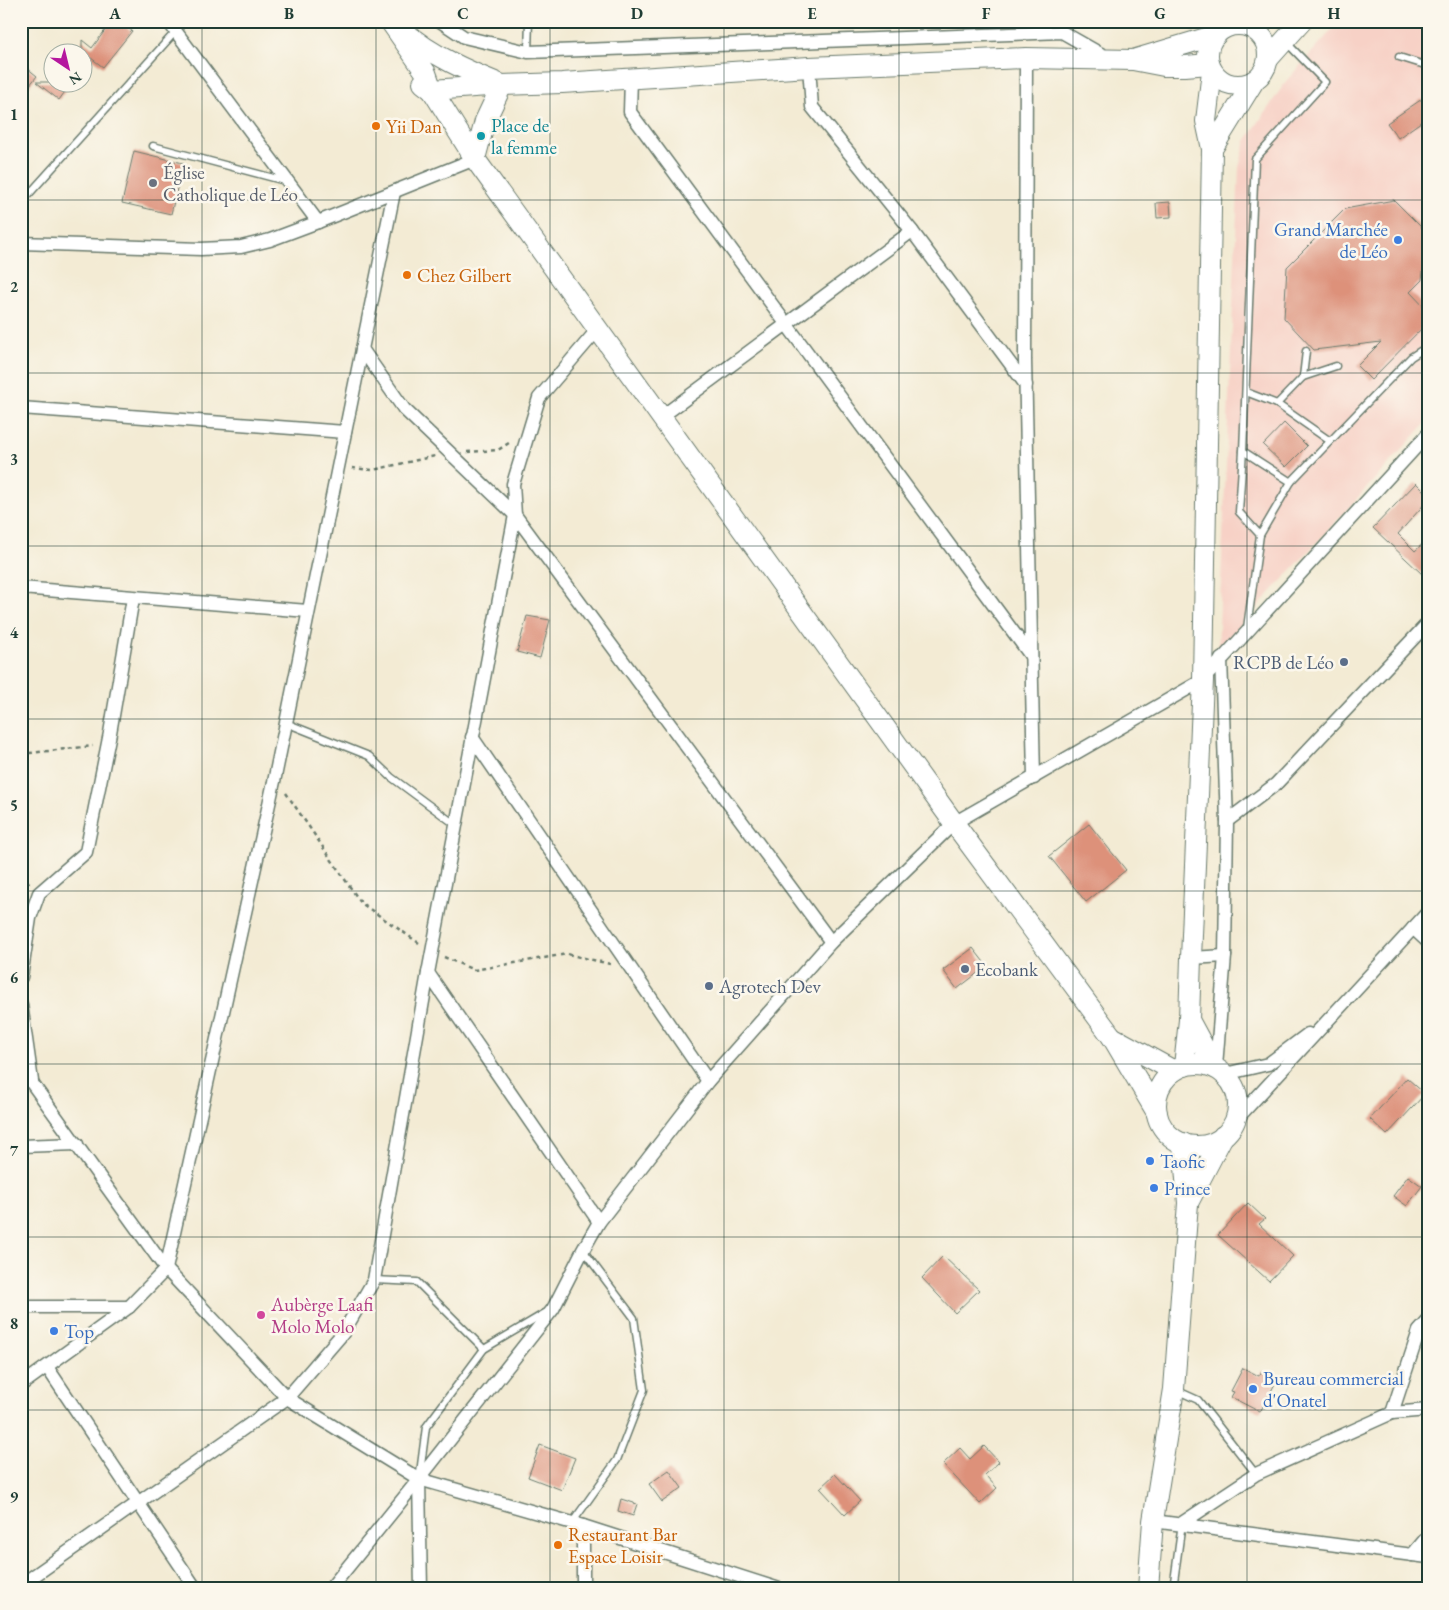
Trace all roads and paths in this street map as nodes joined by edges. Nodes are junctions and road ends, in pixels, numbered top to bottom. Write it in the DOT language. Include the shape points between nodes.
graph roads {
  1 [pos="376,21"];
  2 [pos="392,21"];
  3 [pos="440,21"];
  4 [pos="529,21"];
  5 [pos="1302,21"];
  6 [pos="172,26"];
  7 [pos="1236,26"];
  8 [pos="1284,40"];
  9 [pos="528,52"];
  10 [pos="1026,58"];
  11 [pos="1269,58"];
  12 [pos="1399,58"];
  13 [pos="1110,59"];
  14 [pos="1133,60"];
  15 [pos="1428,66"];
  16 [pos="809,67"];
  17 [pos="1210,67"];
  18 [pos="631,78"];
  19 [pos="1254,81"];
  20 [pos="502,85"];
  21 [pos="432,90"];
  22 [pos="153,146"];
  23 [pos="1212,149"];
  24 [pos="475,158"];
  25 [pos="288,182"];
  26 [pos="394,192"];
  27 [pos="21,203"];
  28 [pos="318,222"];
  29 [pos="912,231"];
  30 [pos="21,243"];
  31 [pos="786,324"];
  32 [pos="598,328"];
  33 [pos="1428,346"];
  34 [pos="362,349"];
  35 [pos="1306,351"];
  36 [pos="1336,366"];
  37 [pos="1303,377"];
  38 [pos="1026,386"];
  39 [pos="1246,392"];
  40 [pos="1277,404"];
  41 [pos="21,408"];
  42 [pos="661,417"];
  43 [pos="344,432"];
  44 [pos="1428,434"];
  45 [pos="1330,441"];
  46 [pos="1243,451"];
  47 [pos="1291,482"];
  48 [pos="515,515"];
  49 [pos="1260,535"];
  50 [pos="21,588"];
  51 [pos="133,598"];
  52 [pos="308,611"];
  53 [pos="1428,622"];
  54 [pos="1247,632"];
  55 [pos="1031,656"];
  56 [pos="1222,659"];
  57 [pos="1203,680"];
  58 [pos="286,723"];
  59 [pos="110,733"];
  60 [pos="472,737"];
  61 [pos="21,754"];
  62 [pos="1034,778"];
  63 [pos="1227,821"];
  64 [pos="954,823"];
  65 [pos="456,825"];
  66 [pos="1428,912"];
  67 [pos="26,917"];
  68 [pos="1413,928"];
  69 [pos="831,942"];
  70 [pos="1428,942"];
  71 [pos="1225,956"];
  72 [pos="1191,958"];
  73 [pos="428,973"];
  74 [pos="21,977"];
  75 [pos="21,1004"];
  76 [pos="1334,1014"];
  77 [pos="1190,1020"];
  78 [pos="1112,1037"];
  79 [pos="21,1068"];
  80 [pos="1179,1068"];
  81 [pos="1220,1071"];
  82 [pos="708,1080"];
  83 [pos="32,1083"];
  84 [pos="1157,1113"];
  85 [pos="1228,1129"];
  86 [pos="1183,1143"];
  87 [pos="77,1144"];
  88 [pos="21,1146"];
  89 [pos="1188,1203"];
  90 [pos="600,1222"];
  91 [pos="583,1250"];
  92 [pos="166,1269"];
  93 [pos="374,1280"];
  94 [pos="21,1306"];
  95 [pos="128,1307"];
  96 [pos="553,1309"];
  97 [pos="1428,1321"];
  98 [pos="484,1349"];
  99 [pos="46,1367"];
  100 [pos="21,1385"];
  101 [pos="1174,1389"];
  102 [pos="287,1398"];
  103 [pos="1428,1410"];
  104 [pos="1392,1413"];
  105 [pos="1256,1474"];
  106 [pos="419,1479"];
  107 [pos="138,1503"];
  108 [pos="1154,1521"];
  109 [pos="1182,1523"];
  110 [pos="578,1525"];
  111 [pos="1428,1536"];
  112 [pos="1412,1555"];
  113 [pos="1428,1557"];
  114 [pos="745,1583"];
  115 [pos="21,1585"];
  116 [pos="196,1589"];
  117 [pos="330,1589"];
  118 [pos="421,1589"];
  119 [pos="583,1589"];
  120 [pos="779,1589"];
  121 [pos="1148,1589"];
  122 [pos="1173,1589"];
  1 -- 21 [label="main road" via="417,78"];
  2 -- 20 [label="main road" via="427,48"];
  2 -- 21 [label="main road" via="426,72"];
  3 -- 9 [label="street" via="464,37"];
  4 -- 9 [label="lane"];
  5 -- 8 [label="main road"];
  6 -- 25 [label="street"];
  6 -- 27 [label="lane"];
  7 -- 11 [label="main road" via="1255,29 1266,42"];
  7 -- 14 [label="main road"];
  7 -- 17 [label="main road" via="1208,48"];
  8 -- 11 [label="main road"];
  8 -- 39 [label="lane" via="1325,82 1255,159"];
  9 -- 13 [label="street" via="1062,32"];
  10 -- 13 [label="main road"];
  10 -- 16 [label="main road"];
  10 -- 38 [label="street"];
  11 -- 19 [label="main road" via="1261,75"];
  12 -- 15 [label="lane"];
  13 -- 14 [label="main road"];
  14 -- 17 [label="main road" via="1164,66"];
  16 -- 18 [label="main road"];
  16 -- 29 [label="street" via="812,106"];
  17 -- 19 [label="main road" via="1217,77 1231,85"];
  17 -- 23 [label="main road" via="1206,121"];
  18 -- 20 [label="main road"];
  18 -- 31 [label="street" via="630,112"];
  19 -- 23 [label="main road"];
  20 -- 21 [label="main road"];
  20 -- 24 [label="main road" via="485,121"];
  21 -- 24 [label="main road"];
  22 -- 25 [label="lane"];
  23 -- 57 [label="main road"];
  24 -- 26 [label="street"];
  24 -- 32 [label="main road"];
  25 -- 28 [label="street"];
  26 -- 28 [label="street"];
  26 -- 34 [label="street"];
  28 -- 30 [label="street" via="241,247"];
  29 -- 31 [label="street"];
  29 -- 38 [label="street"];
  31 -- 42 [label="street"];
  31 -- 55 [label="street"];
  32 -- 42 [label="main road"];
  32 -- 48 [label="street" via="539,398 513,484"];
  33 -- 45 [label="lane" via="1411,357"];
  34 -- 43 [label="street"];
  34 -- 48 [label="street" via="404,409"];
  35 -- 37 [label="lane"];
  36 -- 37 [label="lane"];
  37 -- 40 [label="lane"];
  38 -- 55 [label="street"];
  39 -- 40 [label="lane"];
  39 -- 46 [label="lane"];
  40 -- 45 [label="lane"];
  41 -- 43 [label="street"];
  42 -- 64 [label="main road"];
  43 -- 52 [label="street"];
  44 -- 54 [label="street"];
  45 -- 47 [label="lane"];
  46 -- 47 [label="lane"];
  46 -- 49 [label="lane" via="1239,512"];
  47 -- 49 [label="lane"];
  48 -- 60 [label="street"];
  48 -- 69 [label="street"];
  49 -- 54 [label="lane"];
  50 -- 51 [label="street"];
  51 -- 52 [label="street"];
  51 -- 59 [label="street"];
  52 -- 58 [label="street"];
  53 -- 63 [label="street" via="1276,784"];
  54 -- 56 [label="street"];
  55 -- 62 [label="street"];
  56 -- 57 [label="street"];
  56 -- 63 [label="street"];
  57 -- 62 [label="street"];
  57 -- 72 [label="main road"];
  58 -- 65 [label="lane" via="369,756 391,777"];
  58 -- 92 [label="street"];
  59 -- 61 [label="path" via="94,746"];
  59 -- 67 [label="street" via="86,852 39,893"];
  60 -- 65 [label="street"];
  60 -- 82 [label="street"];
  62 -- 64 [label="street"];
  63 -- 71 [label="street"];
  64 -- 69 [label="street"];
  64 -- 78 [label="main road"];
  65 -- 73 [label="street"];
  66 -- 68 [label="street"];
  67 -- 74 [label="street"];
  68 -- 70 [label="street"];
  68 -- 76 [label="street"];
  69 -- 82 [label="street"];
  71 -- 72 [label="street"];
  71 -- 81 [label="street"];
  72 -- 77 [label="main road"];
  73 -- 90 [label="street"];
  73 -- 93 [label="street"];
  75 -- 83 [label="street"];
  76 -- 81 [label="street" via="1268,1064"];
  76 -- 85 [label="street"];
  77 -- 80 [label="main road"];
  77 -- 81 [label="main road"];
  78 -- 80 [label="main road"];
  78 -- 84 [label="main road"];
  79 -- 83 [label="street"];
  80 -- 81 [label="main road" via="1200,1064"];
  80 -- 84 [label="main road" via="1165,1079 1159,1089"];
  81 -- 85 [label="main road" via="1232,1083 1237,1096 1238,1109"];
  82 -- 90 [label="street"];
  83 -- 87 [label="street"];
  84 -- 86 [label="main road" via="1166,1131"];
  85 -- 86 [label="main road" via="1211,1143 1197,1146"];
  85 -- 89 [label="main road"];
  86 -- 89 [label="main road"];
  87 -- 88 [label="street"];
  87 -- 92 [label="street"];
  89 -- 101 [label="main road"];
  90 -- 91 [label="street"];
  91 -- 96 [label="street"];
  91 -- 110 [label="lane" via="634,1318 644,1390 617,1460"];
  92 -- 95 [label="street"];
  92 -- 102 [label="street"];
  93 -- 98 [label="lane" via="417,1282"];
  93 -- 102 [label="street" via="343,1333"];
  94 -- 95 [label="street"];
  95 -- 99 [label="street"];
  96 -- 98 [label="lane"];
  96 -- 106 [label="street"];
  97 -- 104 [label="street" via="1419,1330"];
  98 -- 106 [label="lane" via="426,1427"];
  99 -- 100 [label="street"];
  99 -- 107 [label="street"];
  101 -- 105 [label="lane" via="1198,1400"];
  101 -- 108 [label="main road"];
  102 -- 106 [label="street"];
  102 -- 107 [label="street"];
  103 -- 104 [label="street"];
  104 -- 105 [label="street"];
  105 -- 109 [label="street"];
  106 -- 110 [label="street"];
  106 -- 117 [label="street"];
  106 -- 118 [label="street"];
  107 -- 115 [label="street"];
  107 -- 116 [label="street"];
  108 -- 109 [label="street"];
  108 -- 121 [label="main road"];
  109 -- 112 [label="street"];
  109 -- 122 [label="lane"];
  110 -- 114 [label="street"];
  110 -- 119 [label="street"];
  111 -- 112 [label="street"];
  112 -- 113 [label="street"];
  114 -- 120 [label="street"];
}
